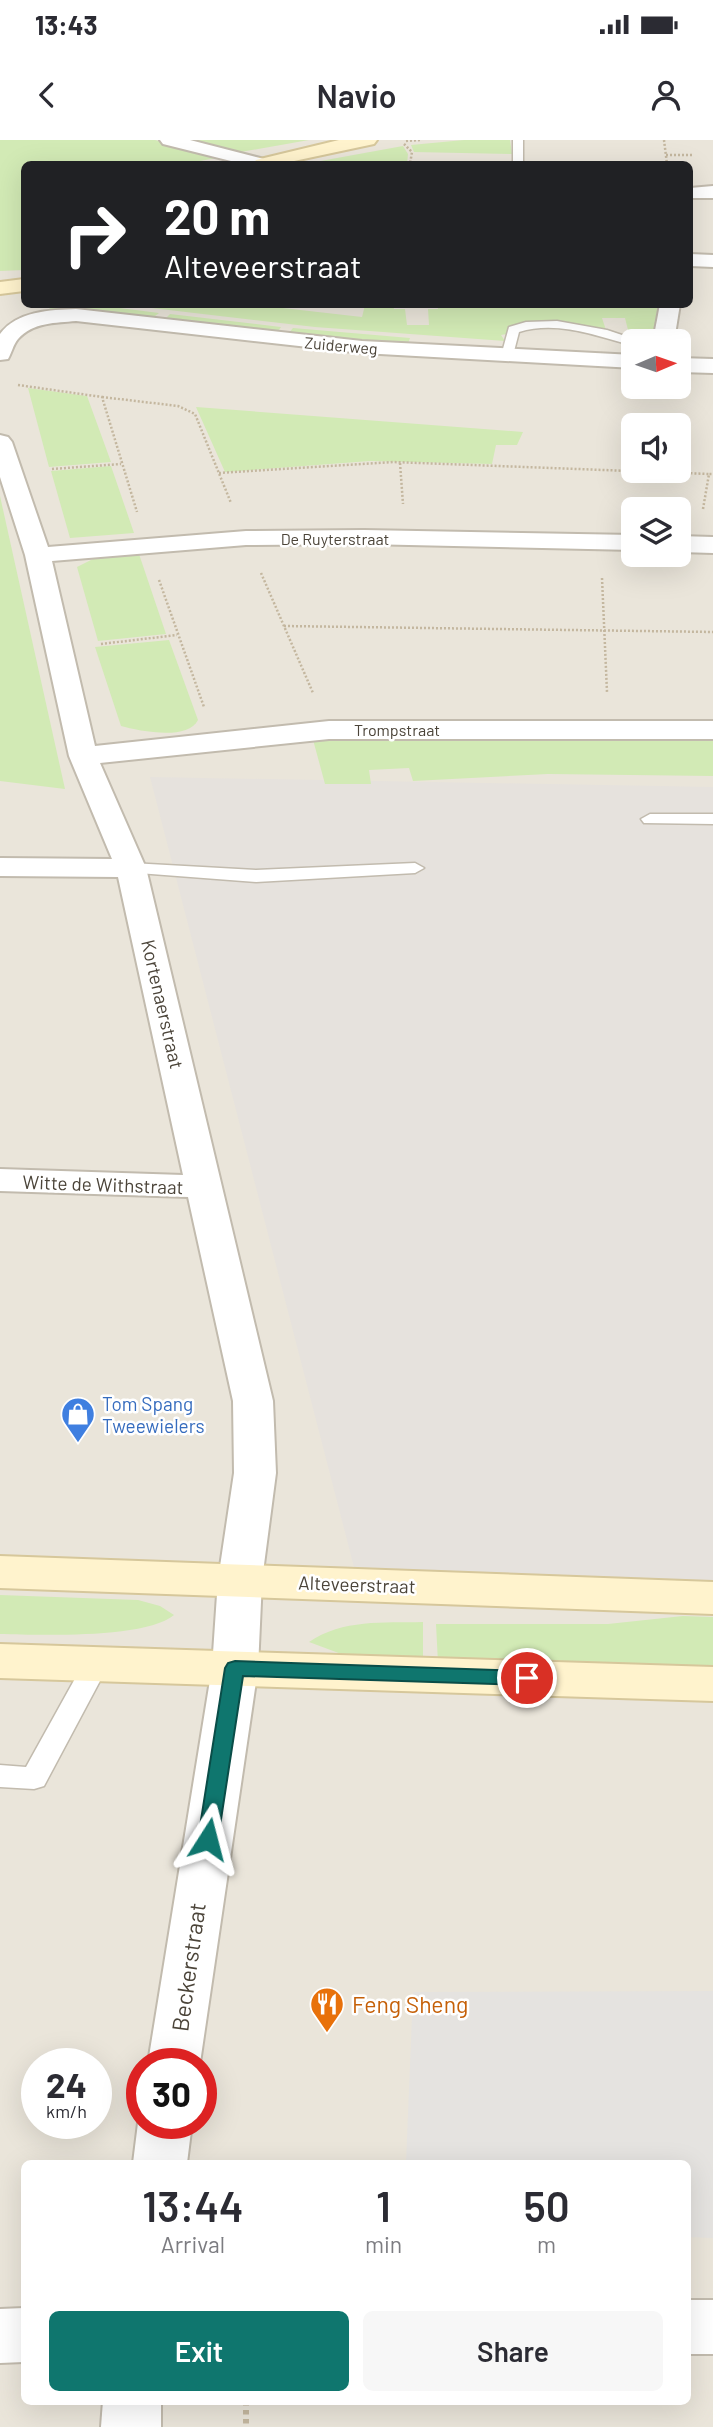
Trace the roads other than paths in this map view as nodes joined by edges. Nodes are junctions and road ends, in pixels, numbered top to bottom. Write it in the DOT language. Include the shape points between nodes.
graph roads {
  1 [pos="169,140"];
  2 [pos="368,140"];
  3 [pos="518,140"];
  4 [pos="250,161"];
  5 [pos="273,161"];
  6 [pos="518,161"];
  7 [pos="713,192"];
  8 [pos="693,193"];
  9 [pos="693,260"];
  10 [pos="713,261"];
  11 [pos="21,285"];
  12 [pos="0,288"];
  13 [pos="669,308"];
  14 [pos="666,329"];
  15 [pos="621,339"];
  16 [pos="0,354"];
  17 [pos="507,356"];
  18 [pos="621,361"];
  19 [pos="691,365"];
  20 [pos="713,366"];
  21 [pos="4,457"];
  22 [pos="621,543"];
  23 [pos="691,544"];
  24 [pos="713,545"];
  25 [pos="38,555"];
  26 [pos="713,730"];
  27 [pos="83,756"];
  28 [pos="650,819"];
  29 [pos="713,819"];
  30 [pos="0,867"];
  31 [pos="131,868"];
  32 [pos="415,868"];
  33 [pos="0,1180"];
  34 [pos="206,1187"];
  35 [pos="0,1573"];
  36 [pos="240,1580"];
  37 [pos="713,1598"];
  38 [pos="0,1661"];
  39 [pos="96,1664"];
  40 [pos="235,1668"];
  41 [pos="713,1684"];
  42 [pos="0,1776"];
  43 [pos="176,2048"];
  44 [pos="163,2139"];
  45 [pos="160,2160"];
  46 [pos="691,2327"];
  47 [pos="713,2327"];
  48 [pos="21,2335"];
  49 [pos="0,2336"];
  50 [pos="132,2405"];
  51 [pos="131,2427"];
  1 -- 4 [label="street"];
  2 -- 5 [label="street"];
  3 -- 6 [label="lane"];
  7 -- 8 [label="street"];
  9 -- 10 [label="street"];
  11 -- 12 [label="street"];
  13 -- 14 [label="street"];
  15 -- 17 [label="lane" via="536,325 513,330"];
  16 -- 17 [label="street, Zuiderweg" via="16,327 76,315 300,341"];
  17 -- 18 [label="street, Zuiderweg"];
  19 -- 20 [label="street"];
  21 -- 25 [label="street, Kortenaerstraat"];
  22 -- 25 [label="street, De Ruyterstraat" via="246,538"];
  23 -- 24 [label="street"];
  25 -- 27 [label="street, Kortenaerstraat"];
  26 -- 27 [label="street, Trompstraat" via="329,730"];
  27 -- 31 [label="street, Kortenaerstraat"];
  28 -- 29 [label="lane"];
  30 -- 31 [label="street"];
  31 -- 32 [label="lane" via="256,876"];
  31 -- 34 [label="street, Kortenaerstraat"];
  33 -- 34 [label="street, Witte de Withstraat"];
  34 -- 36 [label="street, Kortenaerstraat" via="253,1401 255,1473"];
  35 -- 36 [label="street, Alteveerstraat"];
  36 -- 37 [label="street, Alteveerstraat"];
  36 -- 40 [label="street, Beckerstraat"];
  38 -- 39 [label="street"];
  39 -- 40 [label="street"];
  39 -- 42 [label="lane" via="34,1778"];
  40 -- 41 [label="street"];
  40 -- 43 [label="street, Beckerstraat"];
  44 -- 45 [label="street"];
  46 -- 47 [label="street"];
  48 -- 49 [label="street"];
  50 -- 51 [label="street"];
}
